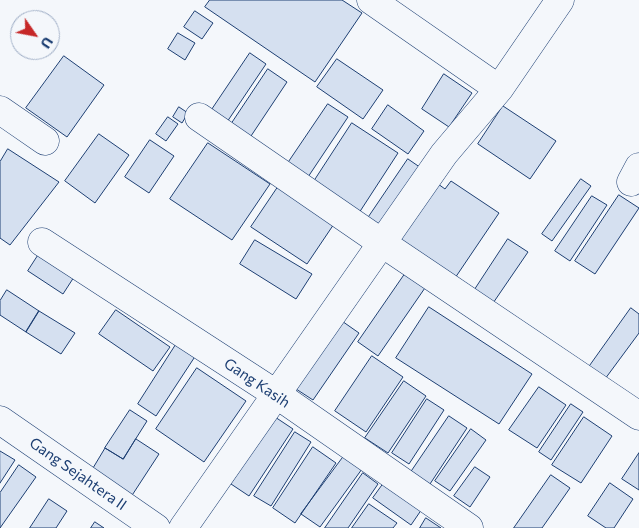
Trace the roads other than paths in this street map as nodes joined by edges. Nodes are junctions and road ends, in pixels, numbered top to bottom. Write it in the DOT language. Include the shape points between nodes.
graph roads {
  1 [pos="370,0"];
  2 [pos="560,0"];
  3 [pos="499,89"];
  4 [pos="0,110"];
  5 [pos="198,117"];
  6 [pos="45,141"];
  7 [pos="42,242"];
  8 [pos="382,243"];
  9 [pos="276,394"];
  10 [pos="639,416"];
  11 [pos="0,420"];
  12 [pos="156,528"];
  13 [pos="183,528"];
  14 [pos="469,528"];
  1 -- 3 [label="street"];
  2 -- 3 [label="street"];
  3 -- 8 [label="street" via="444,154"];
  4 -- 6 [label="street"];
  5 -- 8 [label="street"];
  7 -- 9 [label="street, Gang Kasih"];
  8 -- 9 [label="street"];
  8 -- 10 [label="street"];
  9 -- 13 [label="street"];
  9 -- 14 [label="street, Gang Kasih"];
  11 -- 12 [label="street, Gang Sejahtera II"];
}
